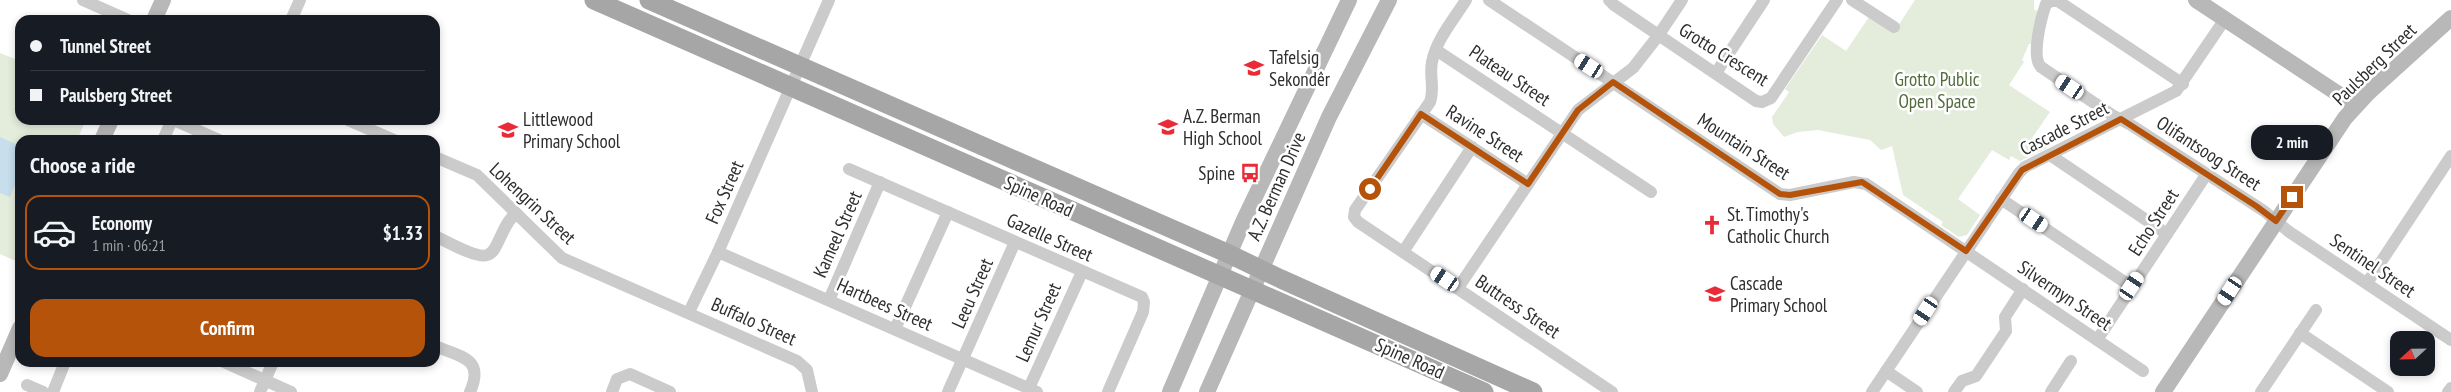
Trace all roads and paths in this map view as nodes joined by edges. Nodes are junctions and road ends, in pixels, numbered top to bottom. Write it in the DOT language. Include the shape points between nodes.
graph roads {
  1 [pos="83,0"];
  2 [pos="163,0"];
  3 [pos="594,0"];
  4 [pos="649,0"];
  5 [pos="829,0"];
  6 [pos="1349,0"];
  7 [pos="1389,0"];
  8 [pos="1466,0"];
  9 [pos="1489,0"];
  10 [pos="1609,0"];
  11 [pos="1682,0"];
  12 [pos="1764,0"];
  13 [pos="1838,0"];
  14 [pos="1852,0"];
  15 [pos="2196,0"];
  16 [pos="297,1"];
  17 [pos="117,15"];
  18 [pos="156,15"];
  19 [pos="293,15"];
  20 [pos="2451,18"];
  21 [pos="2224,19"];
  22 [pos="1894,27"];
  23 [pos="1658,36"];
  24 [pos="1436,50"];
  25 [pos="800,66"];
  26 [pos="1716,73"];
  27 [pos="1613,82"];
  28 [pos="2183,84"];
  29 [pos="791,86"];
  30 [pos="2355,106"];
  31 [pos="1421,114"];
  32 [pos="2121,119"];
  33 [pos="184,125"];
  34 [pos="355,125"];
  35 [pos="1563,132"];
  36 [pos="208,135"];
  37 [pos="370,135"];
  38 [pos="1472,147"];
  39 [pos="2050,155"];
  40 [pos="2451,156"];
  41 [pos="440,159"];
  42 [pos="849,169"];
  43 [pos="2206,175"];
  44 [pos="880,182"];
  45 [pos="1528,184"];
  46 [pos="1651,192"];
  47 [pos="2001,198"];
  48 [pos="948,212"];
  49 [pos="516,214"];
  50 [pos="2276,221"];
  51 [pos="2167,234"];
  52 [pos="440,238"];
  53 [pos="1015,242"];
  54 [pos="1966,251"];
  55 [pos="718,252"];
  56 [pos="1404,252"];
  57 [pos="1229,254"];
  58 [pos="1260,269"];
  59 [pos="1082,272"];
  60 [pos="1220,276"];
  61 [pos="2367,284"];
  62 [pos="2132,286"];
  63 [pos="1458,288"];
  64 [pos="1252,289"];
  65 [pos="2023,289"];
  66 [pos="829,300"];
  67 [pos="2316,310"];
  68 [pos="689,312"];
  69 [pos="895,329"];
  70 [pos="2300,333"];
  71 [pos="15,340"];
  72 [pos="2097,340"];
  73 [pos="2451,340"];
  74 [pos="440,348"];
  75 [pos="962,359"];
  76 [pos="2071,362"];
  77 [pos="63,367"];
  78 [pos="232,367"];
  79 [pos="271,367"];
  80 [pos="1886,371"];
  81 [pos="2143,372"];
  82 [pos="0,374"];
  83 [pos="27,385"];
  84 [pos="263,386"];
  85 [pos="2451,388"];
  86 [pos="1033,390"];
  87 [pos="2266,390"];
  88 [pos="42,392"];
  89 [pos="52,392"];
  90 [pos="291,392"];
  91 [pos="470,392"];
  92 [pos="612,392"];
  93 [pos="670,392"];
  94 [pos="812,392"];
  95 [pos="948,392"];
  96 [pos="1108,392"];
  97 [pos="1170,392"];
  98 [pos="1207,392"];
  99 [pos="1484,392"];
  100 [pos="1533,392"];
  101 [pos="1612,392"];
  102 [pos="1872,392"];
  103 [pos="1917,392"];
  104 [pos="1954,392"];
  105 [pos="2051,392"];
  106 [pos="2163,392"];
  107 [pos="2388,392"];
  108 [pos="2448,392"];
  1 -- 17 [label="street"];
  2 -- 18 [label="street"];
  3 -- 29 [label="main road, Spine Road"];
  4 -- 25 [label="main road, Spine Road"];
  5 -- 25 [label="street, Fox Street"];
  6 -- 57 [label="street, A.Z. Berman Drive"];
  7 -- 58 [label="street, A.Z. Berman Drive" via="1329,117"];
  8 -- 24 [label="street"];
  9 -- 27 [label="street, Mountain Street"];
  10 -- 23 [label="street, Grotto Crescent"];
  11 -- 23 [label="street"];
  12 -- 26 [label="street"];
  13 -- 26 [label="street, Grotto Crescent" via="1768,100 1756,101"];
  14 -- 22 [label="street"];
  15 -- 21 [label="street"];
  16 -- 19 [label="street"];
  20 -- 30 [label="street, Paulsberg Street"];
  21 -- 28 [label="street, Cascade Street"];
  21 -- 30 [label="street"];
  23 -- 26 [label="street, Grotto Crescent"];
  23 -- 27 [label="street" via="1633,68"];
  24 -- 31 [label="street" via="1431,67 1433,94"];
  24 -- 35 [label="street, Plateau Street"];
  25 -- 29 [label="street, Fox Street"];
  25 -- 57 [label="main road, Spine Road"];
  27 -- 35 [label="street" via="1578,110"];
  27 -- 54 [label="street, Mountain Street" via="1780,194 1862,182"];
  28 -- 32 [label="street, Cascade Street" via="2172,94"];
  28 -- 32 [label="street, Olifantsoog Street" via="2058,1 2048,3 2044,7 2036,52 2038,64"];
  29 -- 55 [label="street, Fox Street"];
  29 -- 60 [label="main road, Spine Road"];
  30 -- 50 [label="street, Paulsberg Street"];
  31 -- 38 [label="street, Ravine Street"];
  31 -- 56 [label="street, Buttress Street" via="1355,210 1354,217"];
  32 -- 39 [label="street, Cascade Street"];
  32 -- 43 [label="street, Olifantsoog Street"];
  33 -- 36 [label="street"];
  34 -- 37 [label="street"];
  35 -- 45 [label="street"];
  35 -- 46 [label="street, Plateau Street"];
  38 -- 45 [label="street, Ravine Street"];
  38 -- 56 [label="street"];
  39 -- 47 [label="street, Cascade Street" via="2022,170"];
  39 -- 51 [label="street"];
  40 -- 61 [label="street"];
  41 -- 49 [label="street, Lohengrin Street" via="477,175"];
  42 -- 44 [label="street, Gazelle Street"];
  43 -- 50 [label="street, Olifantsoog Street"];
  43 -- 51 [label="street, Echo Street"];
  44 -- 48 [label="street, Gazelle Street"];
  44 -- 66 [label="street, Kameel Street"];
  45 -- 63 [label="street"];
  47 -- 54 [label="street, Cascade Street"];
  47 -- 62 [label="street"];
  48 -- 53 [label="street, Gazelle Street"];
  48 -- 69 [label="street"];
  49 -- 52 [label="street" via="509,220 489,255 471,252"];
  49 -- 68 [label="street, Lohengrin Street" via="562,258"];
  50 -- 61 [label="street, Sentinel Street"];
  50 -- 106 [label="street, Paulsberg Street"];
  51 -- 62 [label="street, Echo Street"];
  53 -- 59 [label="street, Gazelle Street"];
  53 -- 75 [label="street, Leeu Street"];
  54 -- 65 [label="street, Silvermyn Street"];
  54 -- 80 [label="street, Cascade Street"];
  55 -- 66 [label="street, Hartbees Street"];
  55 -- 68 [label="street, Fox Street"];
  56 -- 63 [label="street, Buttress Street"];
  57 -- 58 [label="main road, Spine Road"];
  57 -- 60 [label="street, A.Z. Berman Drive"];
  58 -- 64 [label="street, A.Z. Berman Drive"];
  58 -- 100 [label="main road, Spine Road"];
  59 -- 86 [label="street, Lemur Street"];
  59 -- 96 [label="street, Gazelle Street" via="1137,295 1144,302 1144,312"];
  60 -- 64 [label="main road, Spine Road"];
  60 -- 97 [label="street, A.Z. Berman Drive"];
  61 -- 73 [label="street, Sentinel Street"];
  62 -- 72 [label="street, Echo Street"];
  63 -- 101 [label="street, Buttress Street"];
  64 -- 98 [label="street, A.Z. Berman Drive"];
  64 -- 99 [label="main road, Spine Road"];
  65 -- 72 [label="street, Silvermyn Street"];
  65 -- 104 [label="street" via="2005,317 2006,331 1976,376 1962,381"];
  66 -- 69 [label="street, Hartbees Street"];
  67 -- 70 [label="street"];
  68 -- 94 [label="street, Buffalo Street" via="797,361 807,370"];
  69 -- 75 [label="street, Hartbees Street"];
  70 -- 87 [label="street"];
  70 -- 107 [label="street"];
  71 -- 82 [label="street"];
  72 -- 81 [label="street, Silvermyn Street"];
  74 -- 91 [label="street" via="472,363 476,379"];
  75 -- 86 [label="street, Hartbees Street"];
  75 -- 95 [label="street, Leeu Street"];
  76 -- 105 [label="street"];
  77 -- 89 [label="street"];
  78 -- 84 [label="street"];
  79 -- 84 [label="street"];
  80 -- 102 [label="street, Cascade Street"];
  80 -- 103 [label="street"];
  83 -- 88 [label="street"];
  84 -- 90 [label="street"];
  85 -- 108 [label="street"];
  92 -- 93 [label="street" via="618,379 630,374"];
}
